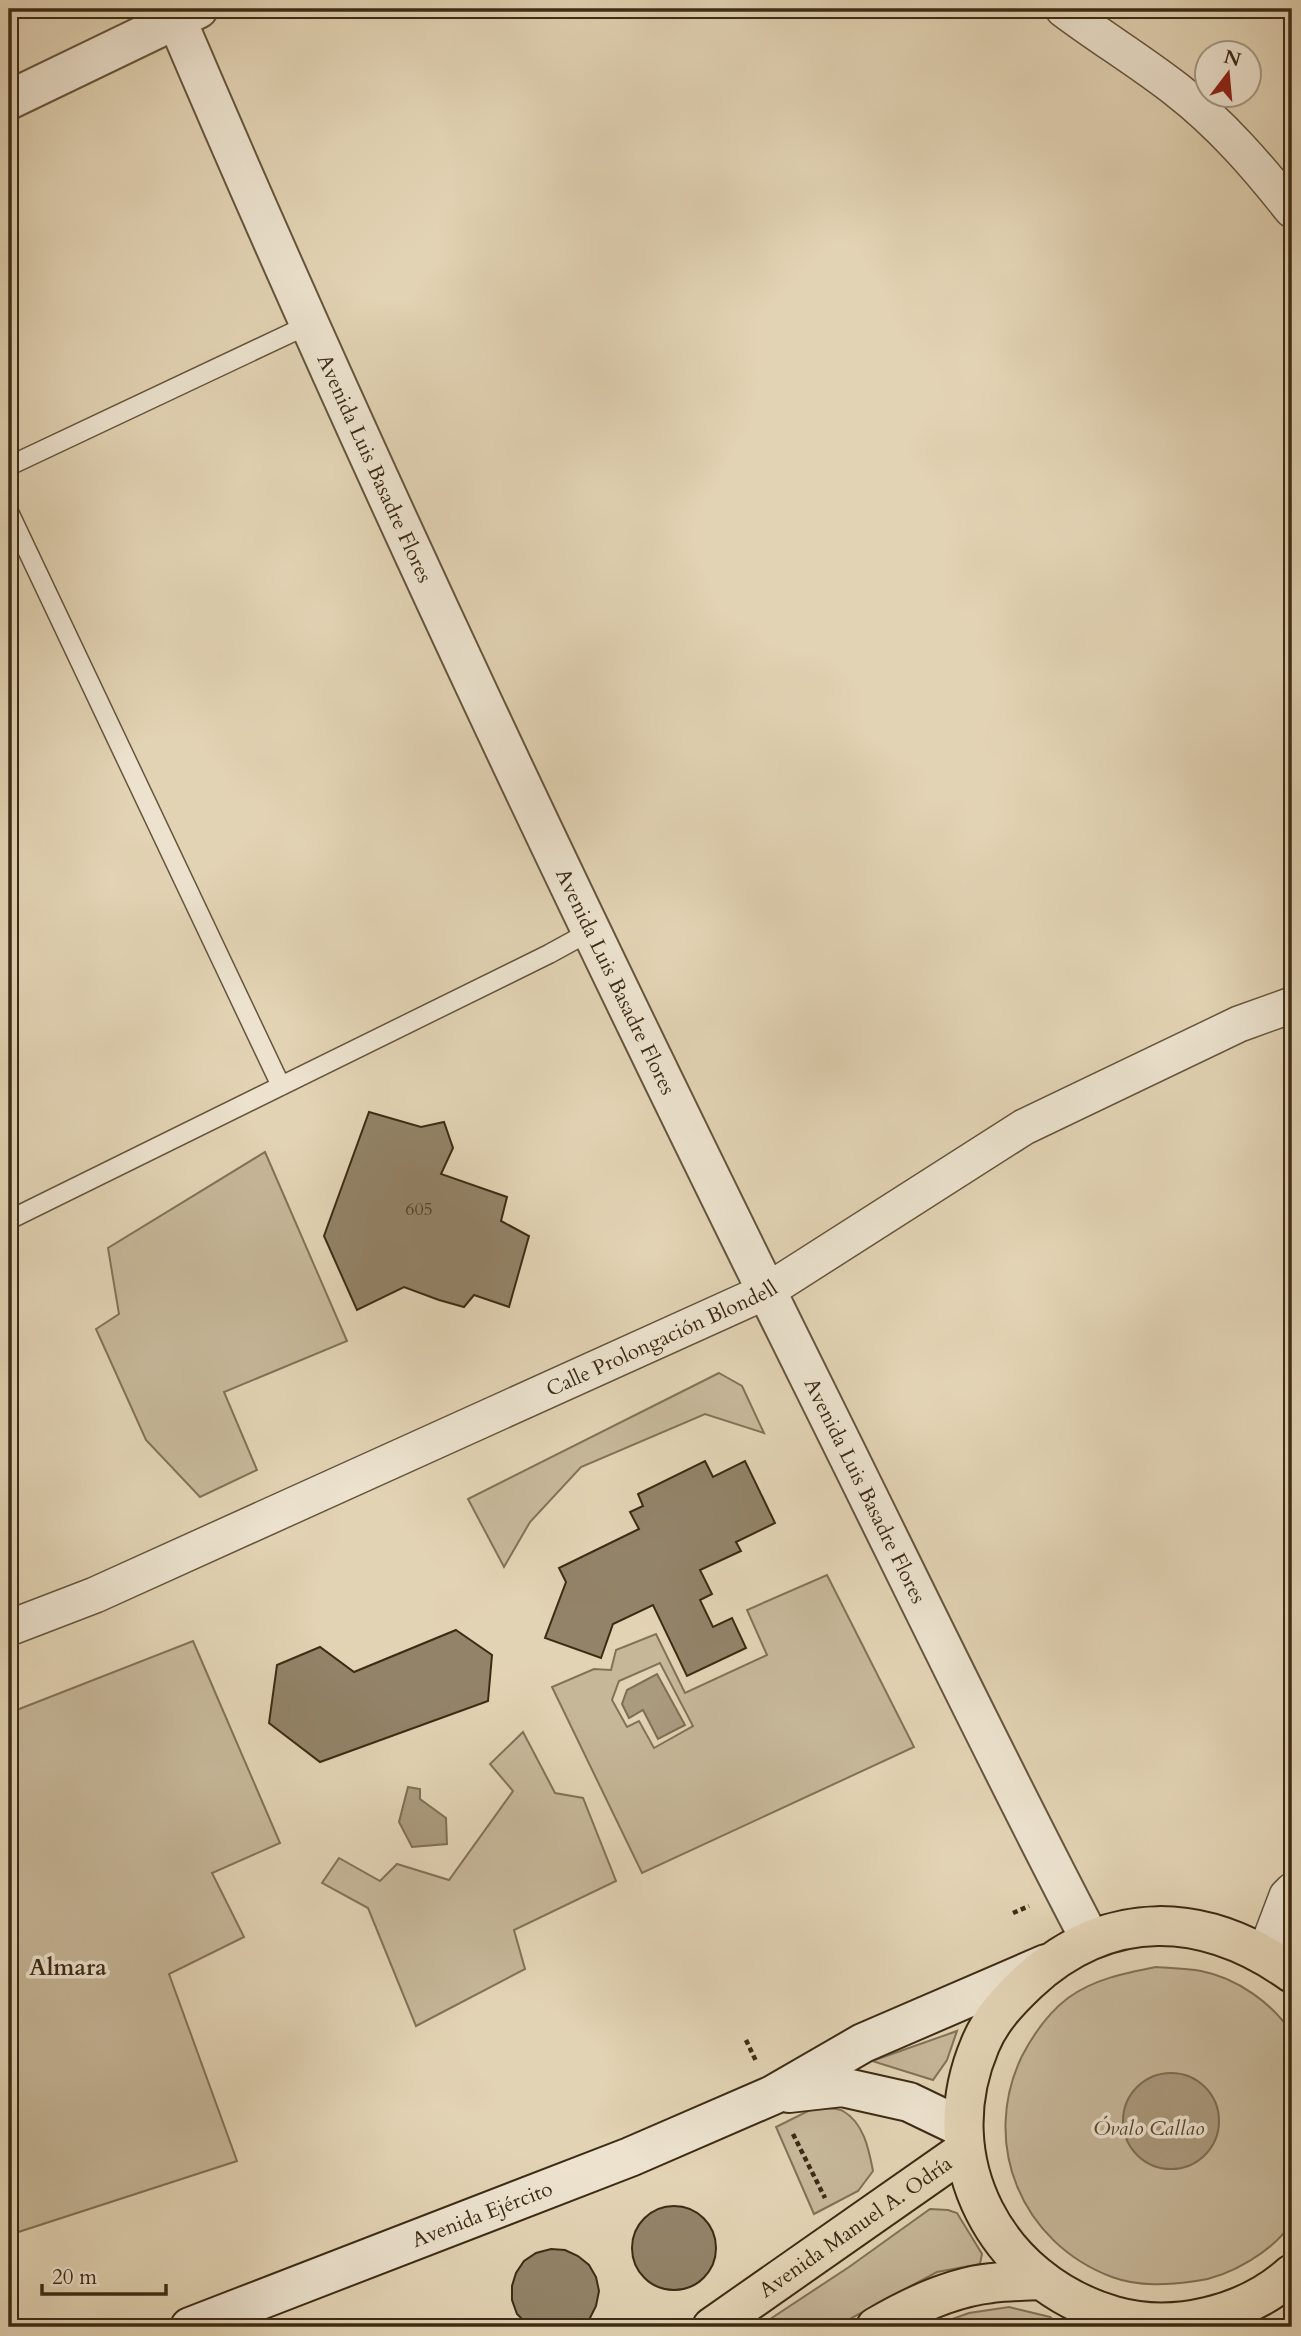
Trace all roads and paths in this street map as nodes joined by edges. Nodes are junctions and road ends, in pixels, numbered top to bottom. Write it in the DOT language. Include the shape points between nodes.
graph roads {
  1 [pos="1063,9"];
  2 [pos="182,13"];
  3 [pos="9,100"];
  4 [pos="1292,210"];
  5 [pos="310,324"];
  6 [pos="9,466"];
  7 [pos="9,512"];
  8 [pos="591,931"];
  9 [pos="1292,1005"];
  10 [pos="281,1086"];
  11 [pos="9,1220"];
  12 [pos="767,1291"];
  13 [pos="9,1628"];
  14 [pos="1292,1891"];
  15 [pos="1090,1939"];
  16 [pos="1279,1963"];
  17 [pos="1048,1964"];
  18 [pos="746,2040"];
  19 [pos="773,2095"];
  20 [pos="964,2139"];
  21 [pos="844,2236"];
  22 [pos="1292,2274"];
  23 [pos="1040,2280"];
  24 [pos="1292,2285"];
  25 [pos="1246,2304"];
  26 [pos="1164,2325"];
  27 [pos="190,2327"];
  28 [pos="712,2327"];
  29 [pos="876,2327"];
  1 -- 4 [label="street" via="1179,92 1219,127"];
  2 -- 3 [label="street"];
  2 -- 5 [label="street, Avenida Luis Basadre Flores"];
  5 -- 6 [label="lane"];
  5 -- 8 [label="street, Avenida Luis Basadre Flores"];
  7 -- 10 [label="lane"];
  8 -- 10 [label="lane"];
  8 -- 12 [label="street, Avenida Luis Basadre Flores"];
  9 -- 12 [label="street, Calle Prolongación Blondell" via="1239,1024 1024,1127"];
  10 -- 11 [label="lane"];
  12 -- 13 [label="street, Calle Prolongación Blondell" via="95,1595"];
  12 -- 15 [label="street, Avenida Luis Basadre Flores"];
  14 -- 16 [label="street" via="1287,1896"];
  15 -- 16 [label="main road" via="1134,1928 1179,1926 1223,1935"];
  15 -- 17 [label="main road"];
  17 -- 19 [label="street, Avenida Ejército" via="863,2043"];
  17 -- 20 [label="main road" via="1004,2005 981,2042 964,2099"];
  18 -- 19 [label="path"];
  19 -- 20 [label="street, Avenida Ejército" via="842,2087 909,2102"];
  19 -- 21 [label="path"];
  19 -- 27 [label="street, Avenida Ejército" via="629,2157"];
  20 -- 21 [label="main road, Avenida Manuel A. Odría"];
  20 -- 23 [label="main road" via="972,2182 984,2212 1002,2240"];
  21 -- 28 [label="main road, Avenida Manuel A. Odría"];
  22 -- 25 [label="main road"];
  23 -- 26 [label="main road" via="1100,2312"];
  23 -- 29 [label="main road" via="989,2283 951,2292"];
  24 -- 25 [label="main road"];
  25 -- 26 [label="main road"];
}
